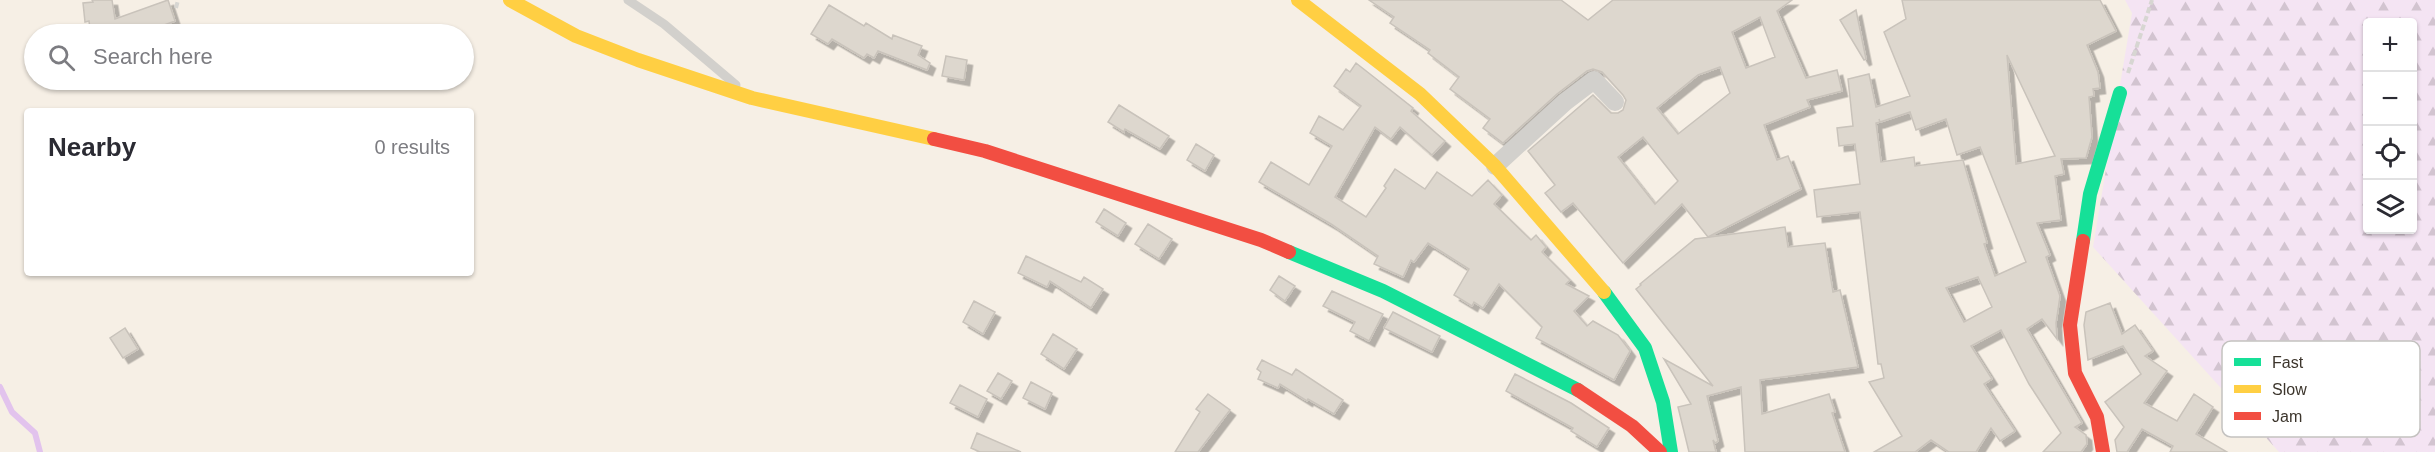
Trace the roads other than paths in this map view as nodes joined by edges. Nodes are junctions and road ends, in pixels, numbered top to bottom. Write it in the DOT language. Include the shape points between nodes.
graph roads {
  1 [pos="510,0"];
  2 [pos="628,0"];
  3 [pos="1298,0"];
  4 [pos="2120,93"];
  5 [pos="752,98"];
  6 [pos="1615,102"];
  7 [pos="1495,166"];
  8 [pos="1660,452"];
  9 [pos="1671,452"];
  10 [pos="2103,452"];
  1 -- 5 [label="street" via="576,36"];
  2 -- 5 [label="lane" via="664,24"];
  3 -- 7 [label="street" via="1420,94"];
  4 -- 10 [label="street" via="2090,194 2070,325 2075,373 2097,417"];
  5 -- 8 [label="street" via="985,151 1261,240 1383,291 1585,394 1632,426"];
  6 -- 7 [label="street" via="1594,80"];
  7 -- 9 [label="street" via="1615,305 1645,348 1663,402"];
}
